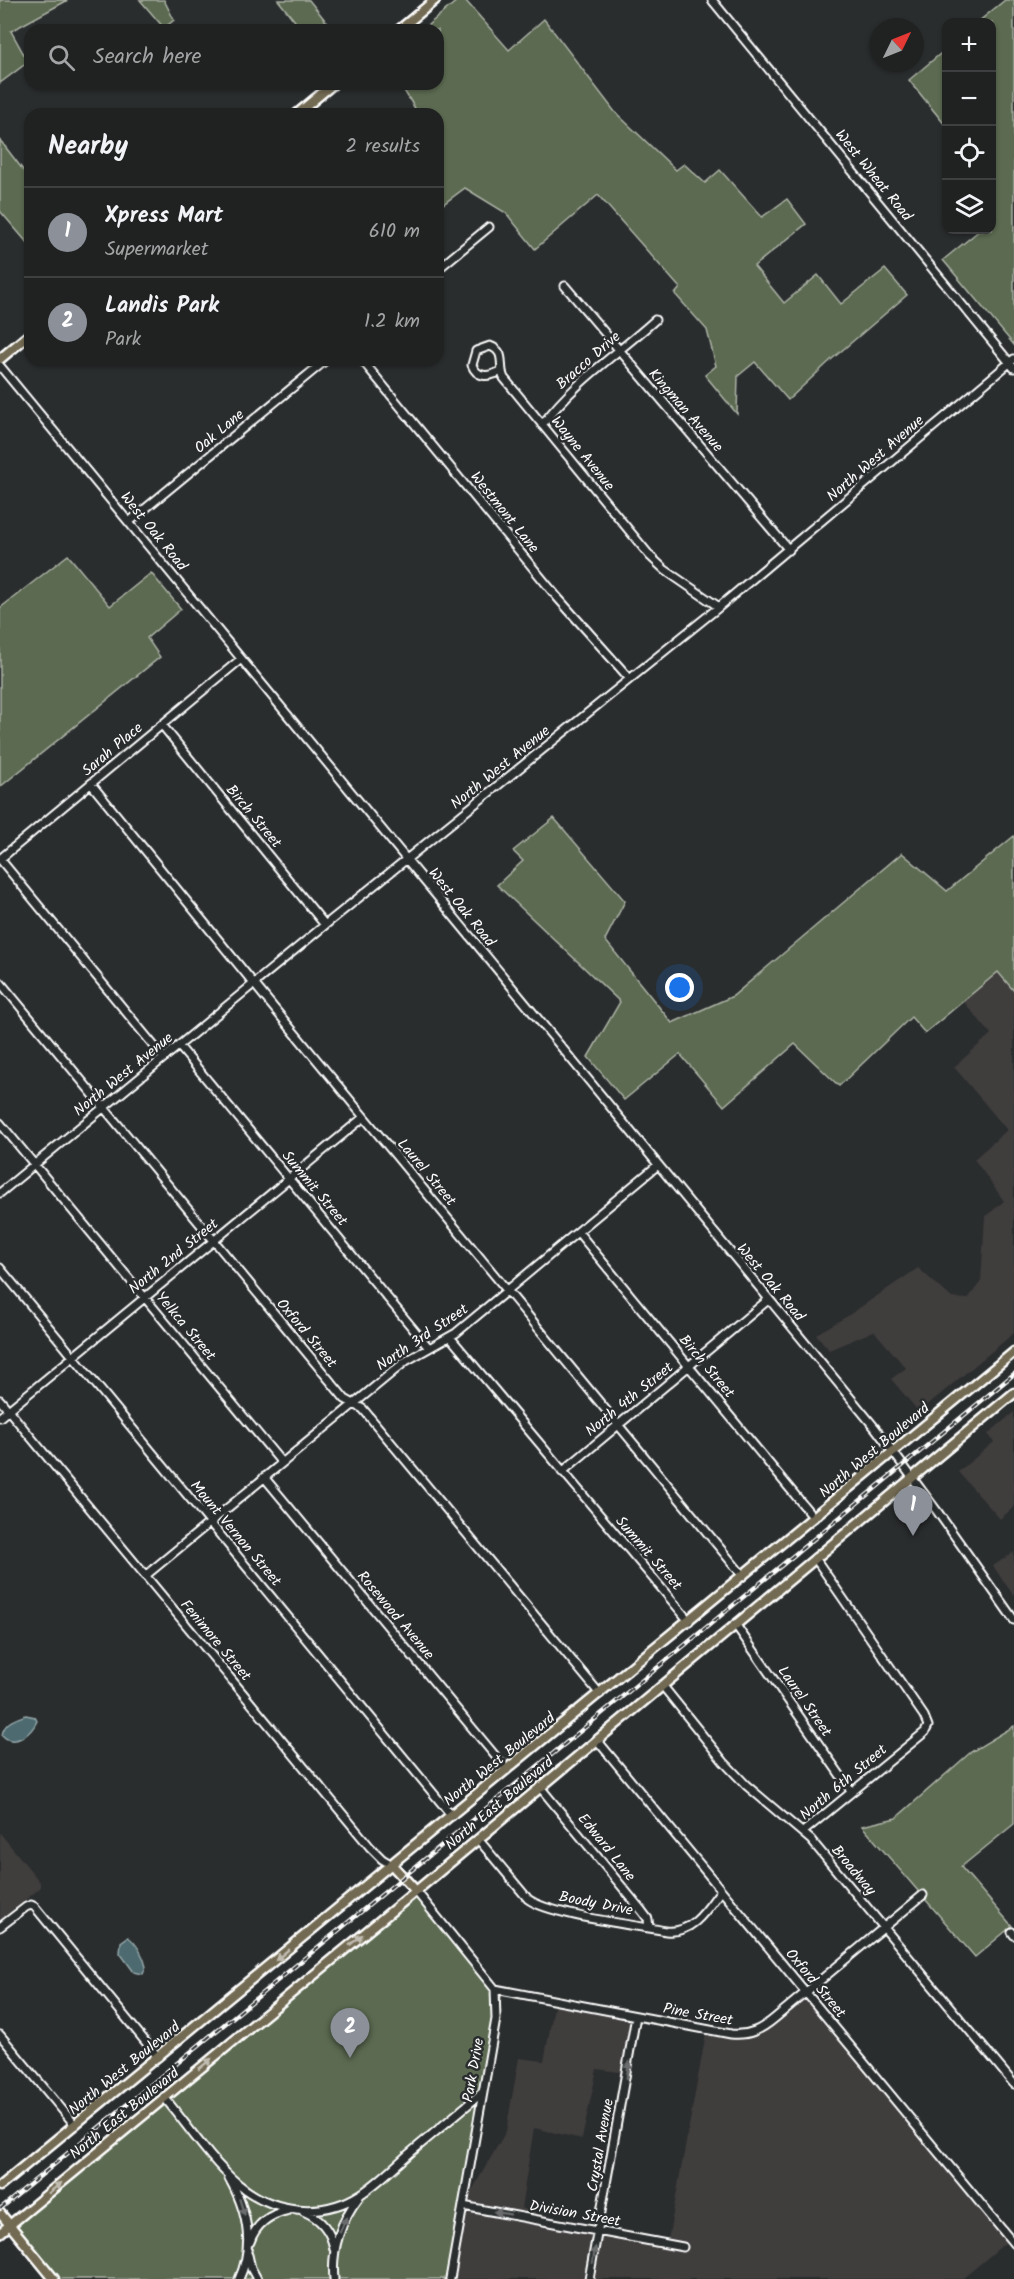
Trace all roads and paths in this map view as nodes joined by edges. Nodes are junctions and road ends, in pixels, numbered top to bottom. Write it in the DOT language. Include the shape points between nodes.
graph roads {
  1 [pos="435,0"];
  2 [pos="712,0"];
  3 [pos="406,24"];
  4 [pos="326,90"];
  5 [pos="304,108"];
  6 [pos="489,227"];
  7 [pos="444,264"];
  8 [pos="565,286"];
  9 [pos="655,320"];
  10 [pos="24,339"];
  11 [pos="619,352"];
  12 [pos="0,359"];
  13 [pos="1012,363"];
  14 [pos="0,366"];
  15 [pos="319,366"];
  16 [pos="367,366"];
  17 [pos="499,372"];
  18 [pos="542,425"];
  19 [pos="129,522"];
  20 [pos="789,550"];
  21 [pos="719,607"];
  22 [pos="242,659"];
  23 [pos="630,679"];
  24 [pos="162,725"];
  25 [pos="92,785"];
  26 [pos="0,859"];
  27 [pos="406,860"];
  28 [pos="325,924"];
  29 [pos="0,982"];
  30 [pos="254,984"];
  31 [pos="179,1046"];
  32 [pos="164,1058"];
  33 [pos="104,1108"];
  34 [pos="364,1117"];
  35 [pos="0,1123"];
  36 [pos="35,1164"];
  37 [pos="658,1165"];
  38 [pos="289,1178"];
  39 [pos="0,1193"];
  40 [pos="578,1232"];
  41 [pos="214,1241"];
  42 [pos="0,1268"];
  43 [pos="508,1291"];
  44 [pos="145,1297"];
  45 [pos="768,1300"];
  46 [pos="450,1337"];
  47 [pos="429,1348"];
  48 [pos="1014,1352"];
  49 [pos="73,1357"];
  50 [pos="689,1366"];
  51 [pos="1014,1393"];
  52 [pos="0,1400"];
  53 [pos="353,1404"];
  54 [pos="8,1410"];
  55 [pos="0,1417"];
  56 [pos="619,1424"];
  57 [pos="893,1452"];
  58 [pos="282,1463"];
  59 [pos="562,1472"];
  60 [pos="264,1477"];
  61 [pos="912,1477"];
  62 [pos="814,1518"];
  63 [pos="209,1523"];
  64 [pos="815,1558"];
  65 [pos="145,1576"];
  66 [pos="743,1576"];
  67 [pos="1014,1620"];
  68 [pos="689,1621"];
  69 [pos="735,1624"];
  70 [pos="662,1685"];
  71 [pos="600,1694"];
  72 [pos="597,1740"];
  73 [pos="507,1770"];
  74 [pos="540,1787"];
  75 [pos="852,1792"];
  76 [pos="452,1816"];
  77 [pos="803,1832"];
  78 [pos="478,1839"];
  79 [pos="392,1864"];
  80 [pos="721,1890"];
  81 [pos="416,1891"];
  82 [pos="923,1895"];
  83 [pos="884,1927"];
  84 [pos="0,1928"];
  85 [pos="649,1928"];
  86 [pos="495,1989"];
  87 [pos="806,1992"];
  88 [pos="636,2016"];
  89 [pos="0,2035"];
  90 [pos="158,2057"];
  91 [pos="1014,2084"];
  92 [pos="483,2092"];
  93 [pos="164,2097"];
  94 [pos="75,2125"];
  95 [pos="225,2171"];
  96 [pos="0,2186"];
  97 [pos="363,2193"];
  98 [pos="463,2206"];
  99 [pos="293,2210"];
  100 [pos="0,2213"];
  101 [pos="9,2225"];
  102 [pos="598,2230"];
  103 [pos="0,2233"];
  104 [pos="1014,2244"];
  105 [pos="683,2247"];
  106 [pos="248,2249"];
  107 [pos="333,2262"];
  108 [pos="54,2279"];
  109 [pos="239,2279"];
  110 [pos="257,2279"];
  111 [pos="326,2279"];
  112 [pos="334,2279"];
  113 [pos="450,2279"];
  114 [pos="589,2279"];
  1 -- 3 [label="main road"];
  2 -- 13 [label="street, West Wheat Road"];
  4 -- 5 [label="main road"];
  6 -- 7 [label="street"];
  8 -- 11 [label="street, Kingman Avenue"];
  9 -- 11 [label="street, Bracco Drive"];
  10 -- 12 [label="main road"];
  11 -- 18 [label="street, Bracco Drive" via="571,390"];
  11 -- 20 [label="street, Kingman Avenue"];
  13 -- 20 [label="street, North West Avenue"];
  14 -- 19 [label="street, West Oak Road"];
  15 -- 19 [label="street, Oak Lane"];
  16 -- 23 [label="street, Westmont Lane" via="557,597"];
  17 -- 18 [label="street, Wayne Avenue" via="484,376 476,372 472,364 476,351 490,346 499,351 504,378"];
  18 -- 21 [label="street, Wayne Avenue" via="650,556"];
  19 -- 22 [label="street, West Oak Road"];
  20 -- 21 [label="street, North West Avenue"];
  21 -- 23 [label="street, North West Avenue"];
  22 -- 24 [label="street, Sarah Place"];
  22 -- 27 [label="street, West Oak Road"];
  23 -- 27 [label="street, North West Avenue"];
  24 -- 25 [label="street, Sarah Place"];
  24 -- 28 [label="street, Birch Street"];
  25 -- 26 [label="street, Sarah Place"];
  25 -- 30 [label="street, Laurel Street"];
  26 -- 32 [label="street"];
  27 -- 28 [label="street, North West Avenue"];
  27 -- 37 [label="street, West Oak Road"];
  28 -- 30 [label="street, North West Avenue"];
  29 -- 33 [label="street, Oxford Street"];
  30 -- 31 [label="street, North West Avenue"];
  30 -- 34 [label="street, Laurel Street"];
  31 -- 32 [label="street, North West Avenue"];
  31 -- 38 [label="street, Summit Street"];
  32 -- 33 [label="street, North West Avenue"];
  33 -- 36 [label="street, North West Avenue"];
  33 -- 41 [label="street, Oxford Street"];
  34 -- 38 [label="street, North 2nd Street"];
  34 -- 43 [label="street, Laurel Street"];
  35 -- 36 [label="street, Yelkca Street"];
  36 -- 39 [label="street, North West Avenue"];
  36 -- 44 [label="street, Yelkca Street"];
  37 -- 40 [label="street, North 3rd Street"];
  37 -- 45 [label="street, West Oak Road"];
  38 -- 41 [label="street, North 2nd Street"];
  38 -- 47 [label="street, Summit Street"];
  40 -- 43 [label="street, North 3rd Street"];
  40 -- 50 [label="street, Birch Street"];
  41 -- 44 [label="street, North 2nd Street"];
  41 -- 53 [label="street, Oxford Street" via="345,1400"];
  42 -- 49 [label="street, Mount Vernon Street"];
  43 -- 46 [label="street, North 3rd Street"];
  43 -- 56 [label="street, Laurel Street"];
  44 -- 49 [label="street, North 2nd Street"];
  44 -- 58 [label="street, Yelkca Street"];
  45 -- 50 [label="street, North 4th Street"];
  45 -- 57 [label="street, West Oak Road"];
  46 -- 47 [label="street, North 3rd Street"];
  46 -- 59 [label="street, Summit Street"];
  47 -- 53 [label="street, North 3rd Street" via="406,1361"];
  48 -- 57 [label="main road, North West Boulevard"];
  49 -- 54 [label="street, North 2nd Street"];
  49 -- 63 [label="street, Mount Vernon Street"];
  50 -- 56 [label="street, North 4th Street"];
  50 -- 62 [label="street, Birch Street"];
  51 -- 61 [label="main road, North East Boulevard"];
  52 -- 54 [label="street, Fenimore Street"];
  53 -- 58 [label="street, North 3rd Street"];
  53 -- 71 [label="street, Oxford Street" via="374,1421"];
  54 -- 55 [label="street, North 2nd Street"];
  54 -- 65 [label="street, Fenimore Street"];
  56 -- 59 [label="street, North 4th Street"];
  56 -- 66 [label="street, Laurel Street"];
  57 -- 61 [label="street, West Oak Road"];
  57 -- 62 [label="main road, North West Boulevard"];
  58 -- 60 [label="street, North 3rd Street"];
  59 -- 68 [label="street, Summit Street"];
  60 -- 63 [label="street, North 3rd Street"];
  60 -- 73 [label="street, Rosewood Avenue"];
  61 -- 64 [label="main road, North East Boulevard"];
  61 -- 67 [label="street, West Oak Road"];
  62 -- 66 [label="main road, North West Boulevard"];
  63 -- 65 [label="street, North 3rd Street"];
  63 -- 76 [label="street, Mount Vernon Street"];
  64 -- 69 [label="main road, North East Boulevard"];
  64 -- 75 [label="street, North 6th Street" via="927,1722 925,1732"];
  65 -- 79 [label="street, Fenimore Street" via="370,1847"];
  66 -- 68 [label="main road, North West Boulevard"];
  68 -- 71 [label="main road, North West Boulevard"];
  69 -- 70 [label="main road, North East Boulevard"];
  69 -- 75 [label="street, Laurel Street"];
  70 -- 72 [label="main road, North East Boulevard"];
  70 -- 77 [label="street, Broadway" via="731,1770"];
  71 -- 73 [label="main road, North West Boulevard"];
  72 -- 74 [label="main road, North East Boulevard"];
  72 -- 80 [label="street, Oxford Street"];
  73 -- 76 [label="main road, North West Boulevard"];
  74 -- 78 [label="main road, North East Boulevard"];
  74 -- 85 [label="street, Edward Lane" via="642,1911"];
  75 -- 77 [label="street, North 6th Street"];
  76 -- 79 [label="main road, North West Boulevard"];
  77 -- 83 [label="street, Broadway"];
  78 -- 81 [label="main road, North East Boulevard"];
  78 -- 85 [label="street, Boody Drive" via="535,1904"];
  79 -- 81 [label="main road, Fenimore Street"];
  79 -- 90 [label="main road, North West Boulevard, one-way"];
  80 -- 85 [label="street, Boody Drive" via="687,1928 673,1932"];
  80 -- 87 [label="street, Oxford Street"];
  81 -- 86 [label="street"];
  93 -- 81 [label="main road, North East Boulevard, one-way"];
  82 -- 83 [label="street, Pine Street"];
  83 -- 87 [label="street, Pine Street"];
  83 -- 91 [label="street, Broadway"];
  84 -- 90 [label="street" via="26,1907 35,1907"];
  86 -- 88 [label="street, Pine Street"];
  86 -- 92 [label="street, Park Drive" via="496,2019"];
  87 -- 88 [label="street, Pine Street" via="765,2026 742,2034"];
  87 -- 104 [label="street, Oxford Street"];
  102 -- 88 [label="street, Crystal Avenue, one-way"];
  89 -- 94 [label="street"];
  90 -- 94 [label="main road, North West Boulevard"];
  92 -- 97 [label="street"];
  92 -- 98 [label="street, Park Drive"];
  93 -- 95 [label="street"];
  101 -- 93 [label="main road, North East Boulevard, one-way"];
  94 -- 96 [label="main road, North West Boulevard"];
  95 -- 99 [label="street" via="250,2193"];
  95 -- 106 [label="street, one-way" via="243,2208"];
  97 -- 99 [label="street" via="327,2208"];
  107 -- 97 [label="street, one-way" via="344,2220"];
  102 -- 98 [label="street, Division Street, one-way"];
  98 -- 113 [label="street, Park Drive"];
  99 -- 106 [label="street" via="264,2219"];
  99 -- 107 [label="street" via="311,2214 325,2227 333,2241"];
  100 -- 101 [label="main road"];
  101 -- 103 [label="main road, North East Boulevard"];
  101 -- 108 [label="main road"];
  102 -- 105 [label="street, Division Street"];
  114 -- 102 [label="street, Crystal Avenue, one-way"];
  106 -- 109 [label="street"];
  106 -- 110 [label="street"];
  107 -- 111 [label="street"];
  107 -- 112 [label="street"];
}
